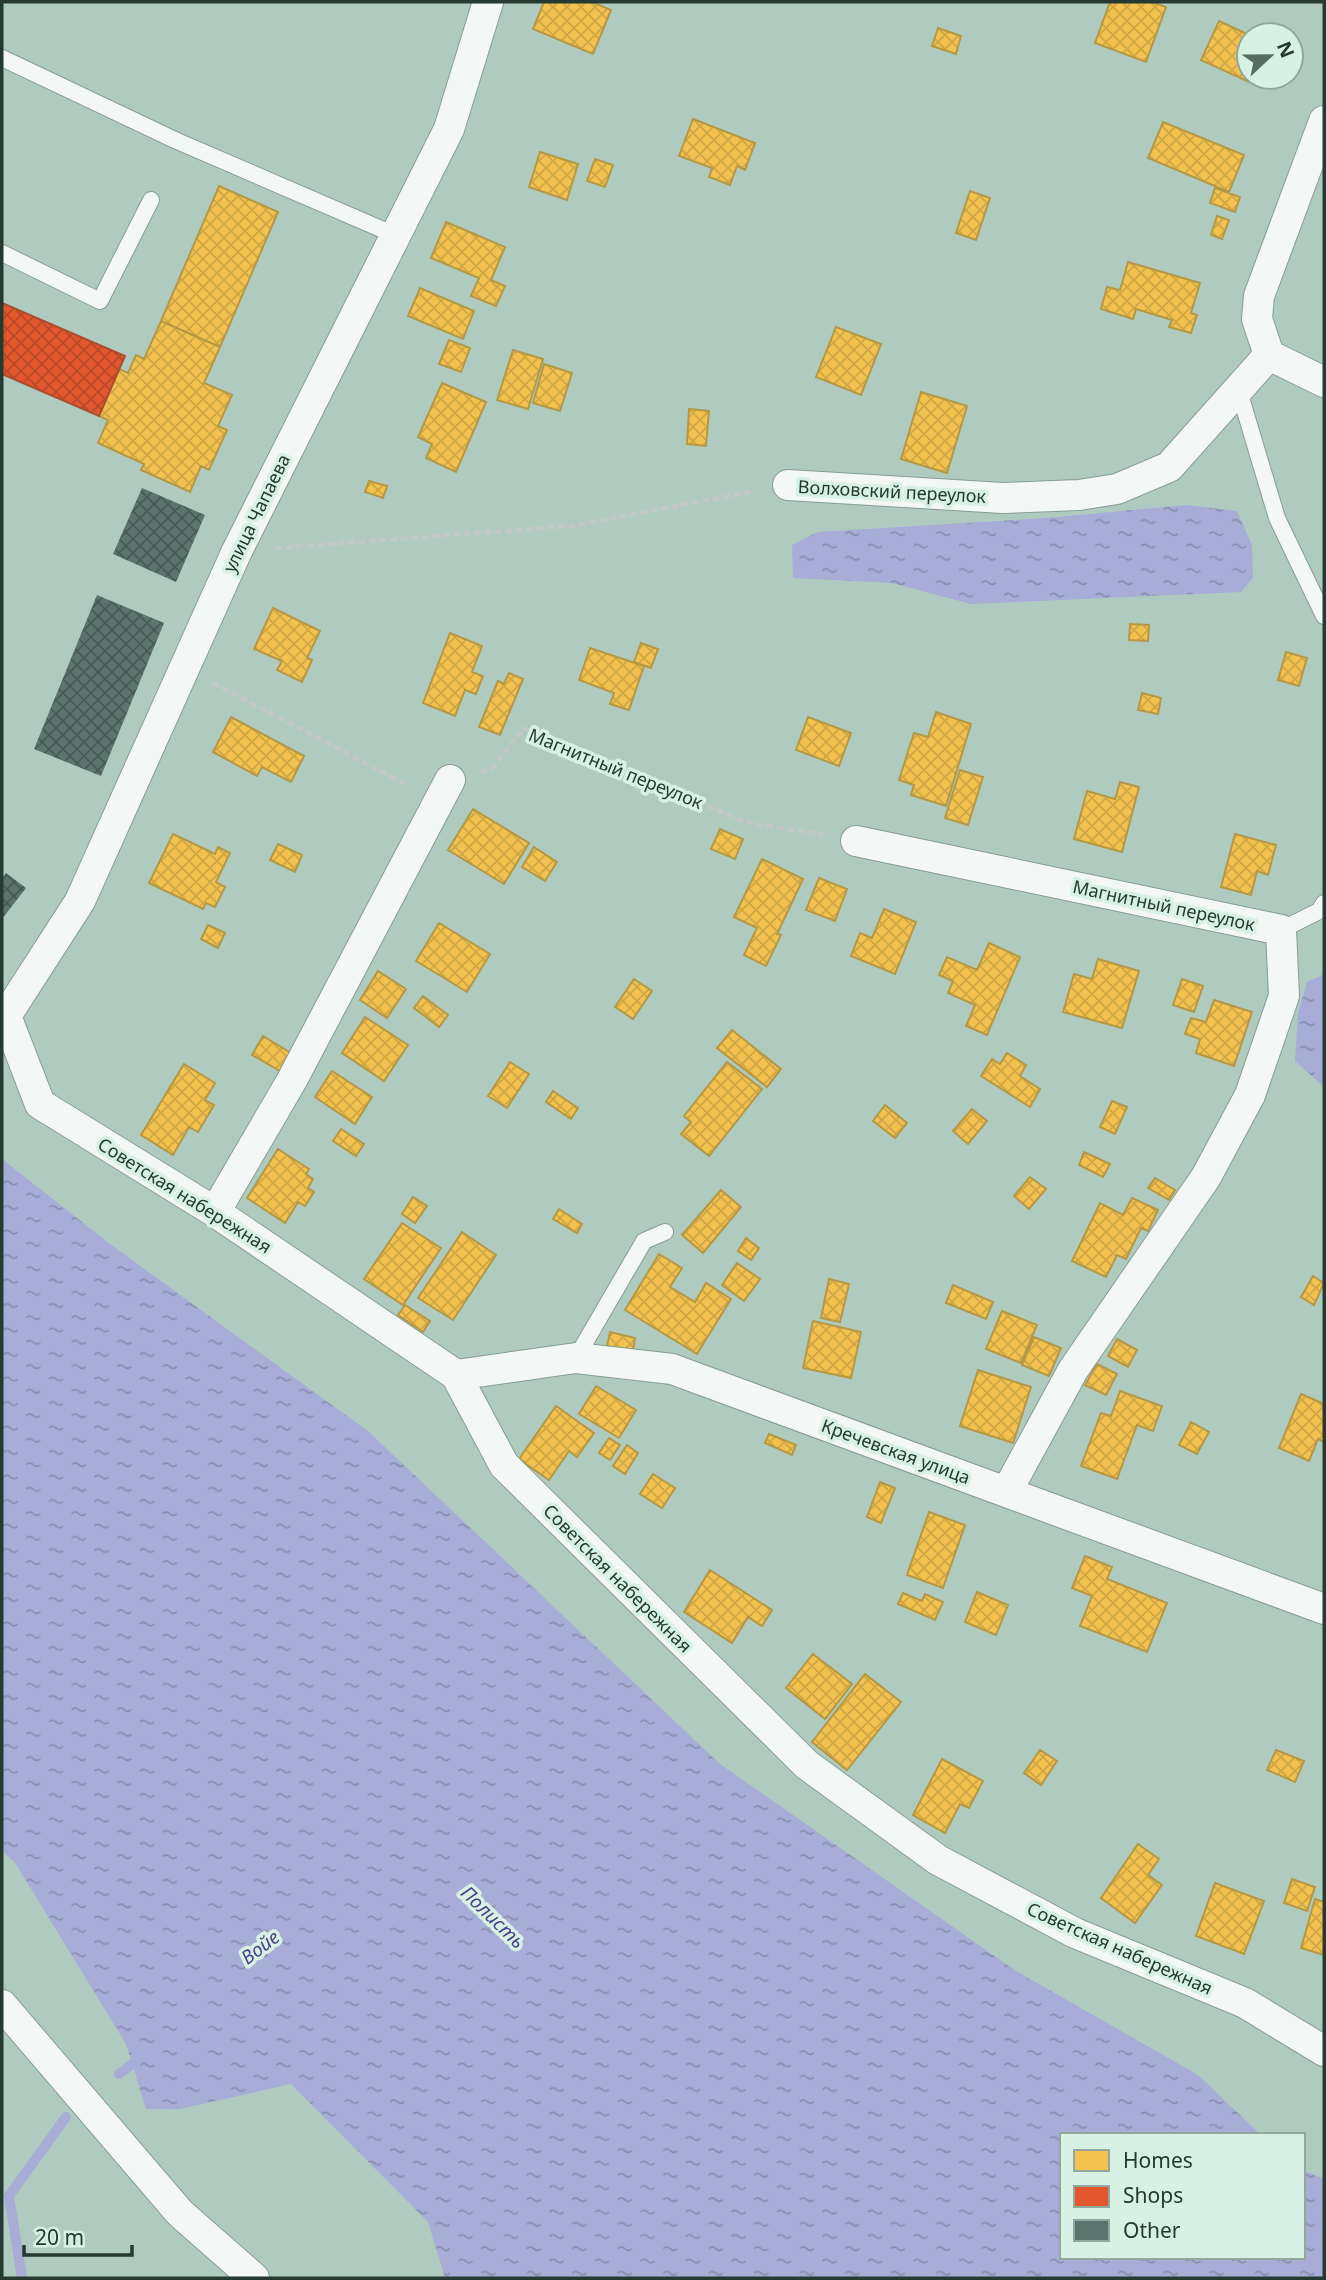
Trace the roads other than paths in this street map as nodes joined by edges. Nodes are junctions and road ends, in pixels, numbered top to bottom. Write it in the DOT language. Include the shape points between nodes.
graph roads {
  1 [pos="488,2"];
  2 [pos="2,58"];
  3 [pos="1324,121"];
  4 [pos="151,200"];
  5 [pos="395,235"];
  6 [pos="2,253"];
  7 [pos="1269,355"];
  8 [pos="1324,382"];
  9 [pos="1239,391"];
  10 [pos="788,485"];
  11 [pos="1324,617"];
  12 [pos="444,790"];
  13 [pos="856,841"];
  14 [pos="1324,902"];
  15 [pos="1281,930"];
  16 [pos="4,1014"];
  17 [pos="215,1212"];
  18 [pos="666,1232"];
  19 [pos="576,1358"];
  20 [pos="456,1375"];
  21 [pos="1007,1491"];
  22 [pos="1324,1609"];
  23 [pos="2,2005"];
  24 [pos="1324,2051"];
  25 [pos="254,2278"];
  1 -- 5 [label="street, улица Чапаева" via="449,128"];
  2 -- 5 [label="lane" via="177,141"];
  3 -- 7 [label="street" via="1259,296 1258,319"];
  4 -- 6 [label="lane" via="100,301"];
  5 -- 16 [label="street, улица Чапаева" via="236,552 80,901"];
  7 -- 8 [label="street"];
  7 -- 9 [label="street, Волховский переулок"];
  9 -- 10 [label="street, Волховский переулок" via="1169,467 1117,489 1003,498"];
  9 -- 11 [label="lane" via="1277,518"];
  12 -- 17 [label="street" via="292,1080"];
  13 -- 15 [label="street, Магнитный переулок"];
  14 -- 15 [label="lane" via="1320,911"];
  15 -- 21 [label="street" via="1284,996 1250,1095 1206,1177 1073,1370"];
  16 -- 17 [label="street, Советская набережная" via="40,1104"];
  17 -- 20 [label="street, Советская набережная"];
  18 -- 19 [label="lane" via="644,1241"];
  19 -- 20 [label="street, Кречевская улица"];
  19 -- 21 [label="street, Кречевская улица" via="671,1369"];
  20 -- 24 [label="street, Советская набережная" via="504,1465 807,1765 938,1860 1075,1933 1245,2003"];
  21 -- 22 [label="street, Кречевская улица"];
  23 -- 25 [label="street" via="180,2213"];
}
